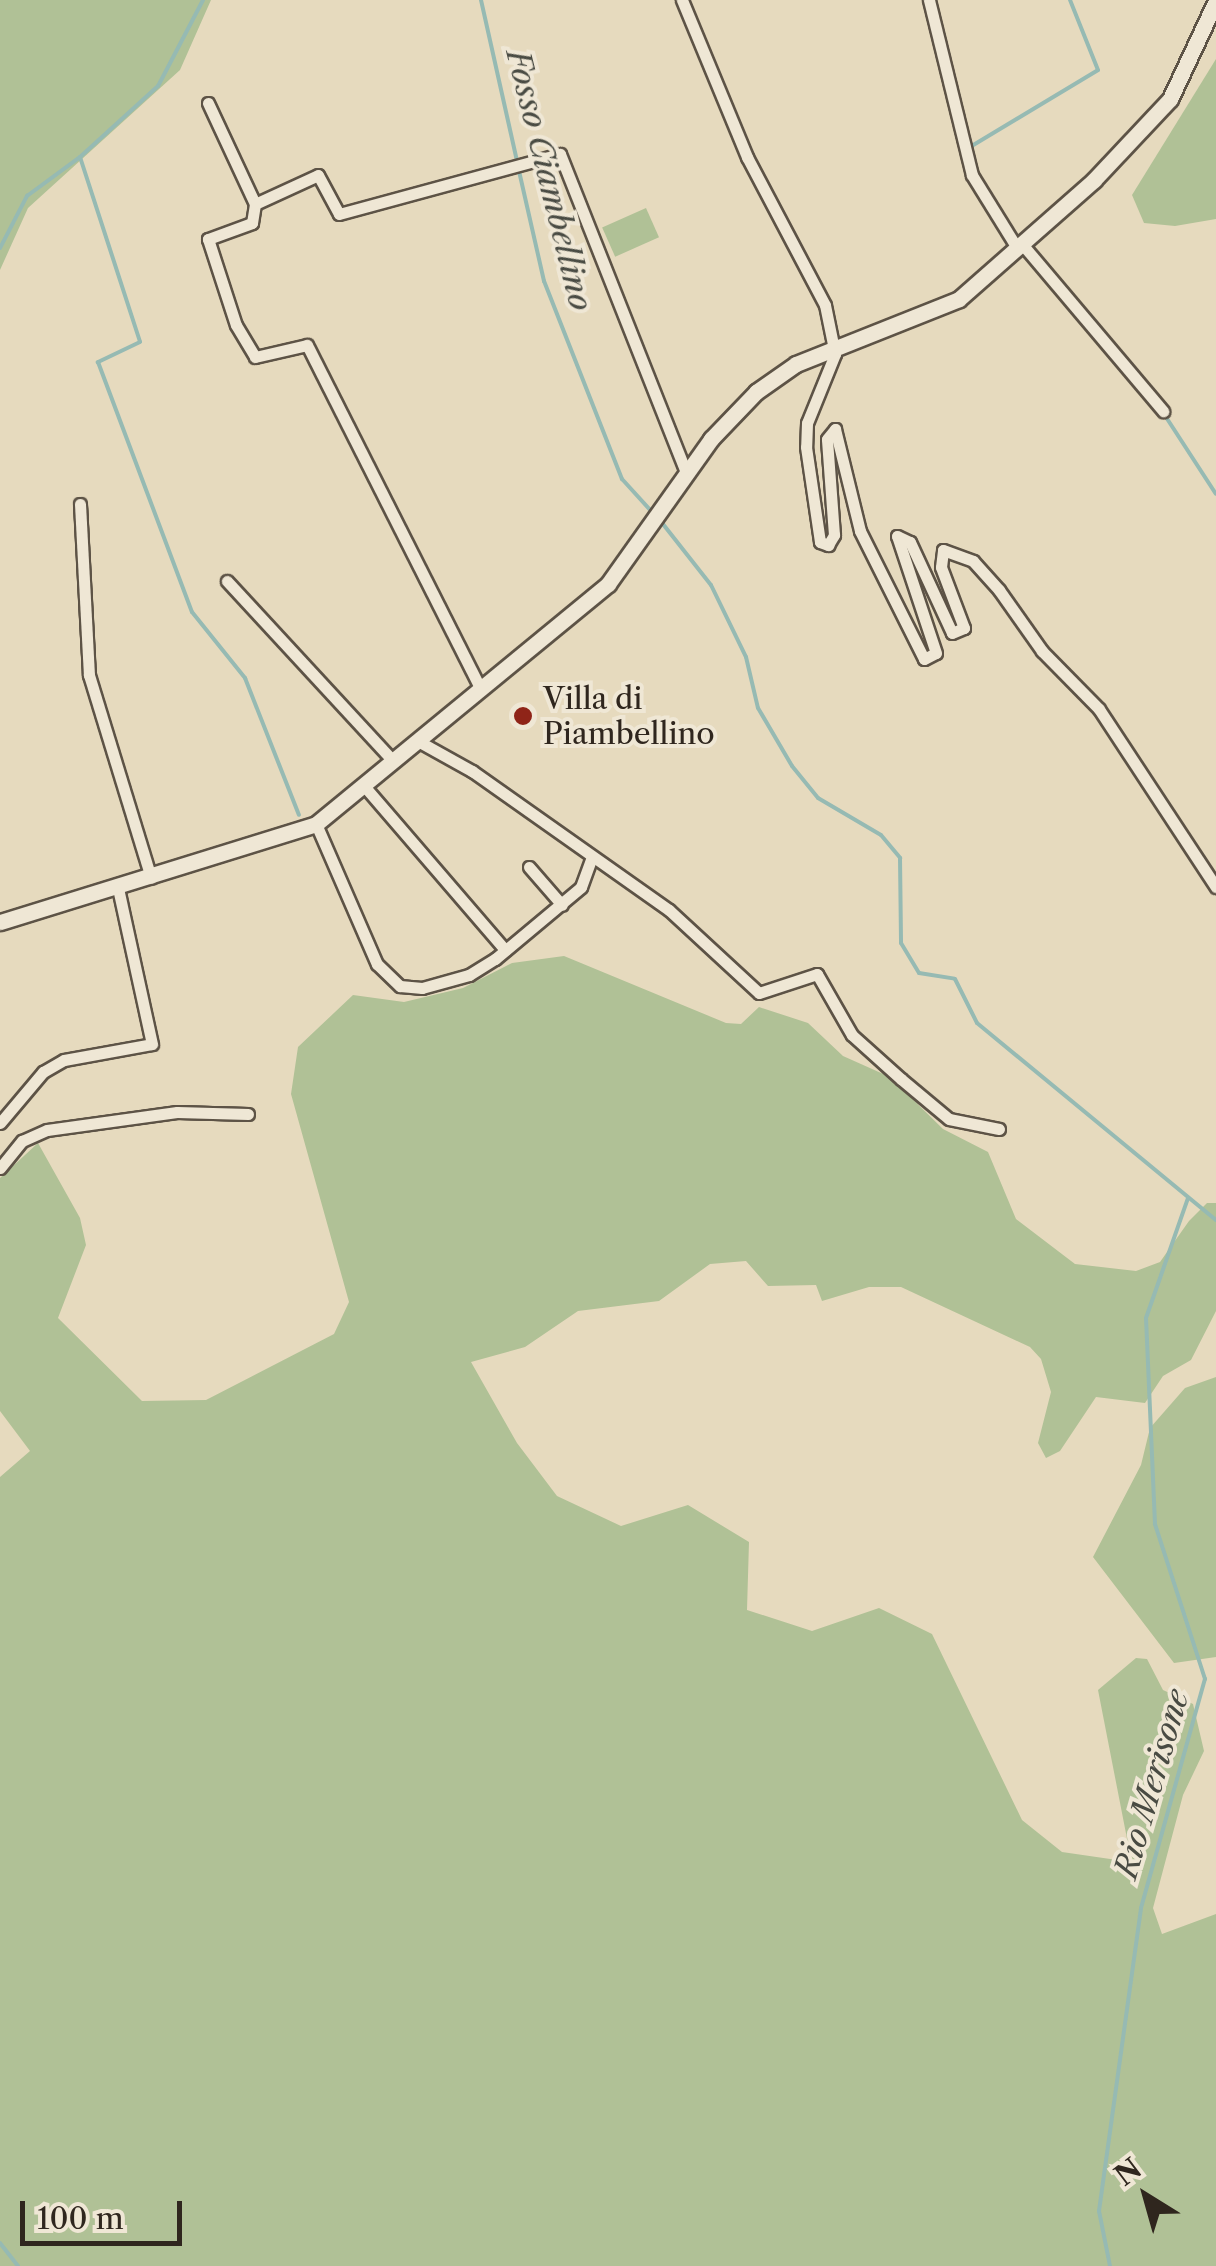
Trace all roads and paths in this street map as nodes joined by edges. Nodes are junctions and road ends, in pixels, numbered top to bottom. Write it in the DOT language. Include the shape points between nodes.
graph roads {
  1 [pos="682,0"];
  2 [pos="929,0"];
  3 [pos="1216,1"];
  4 [pos="208,103"];
  5 [pos="255,204"];
  6 [pos="1020,246"];
  7 [pos="836,349"];
  8 [pos="1162,411"];
  9 [pos="687,475"];
  10 [pos="80,504"];
  11 [pos="227,581"];
  12 [pos="480,688"];
  13 [pos="418,742"];
  14 [pos="394,762"];
  15 [pos="365,787"];
  16 [pos="316,824"];
  17 [pos="592,857"];
  18 [pos="529,868"];
  19 [pos="151,878"];
  20 [pos="118,888"];
  21 [pos="1216,888"];
  22 [pos="562,905"];
  23 [pos="0,922"];
  24 [pos="505,950"];
  25 [pos="248,1114"];
  26 [pos="0,1123"];
  27 [pos="999,1129"];
  28 [pos="0,1168"];
  1 -- 7 [label="street" via="747,157 825,305"];
  2 -- 6 [label="street" via="972,175"];
  3 -- 6 [label="main road" via="1190,68 1157,116"];
  4 -- 5 [label="street"];
  5 -- 9 [label="street" via="318,175 339,214 560,154"];
  5 -- 12 [label="street" via="252,223 208,239 236,324 256,357 306,345"];
  6 -- 7 [label="main road" via="934,314"];
  6 -- 8 [label="street"];
  7 -- 9 [label="main road" via="756,392"];
  7 -- 21 [label="street" via="807,422 820,542 828,546 834,534 827,439 834,428 860,531 924,659 936,653 897,536 910,542 952,633 964,628 942,568 943,550 972,562 999,590 1042,651 1099,709"];
  9 -- 12 [label="main road" via="608,584"];
  10 -- 19 [label="street" via="89,675"];
  11 -- 14 [label="street"];
  12 -- 13 [label="main road"];
  13 -- 14 [label="main road"];
  13 -- 17 [label="street" via="472,770"];
  14 -- 15 [label="main road"];
  15 -- 16 [label="main road"];
  15 -- 24 [label="street"];
  16 -- 19 [label="main road"];
  16 -- 24 [label="street" via="377,964 400,986 422,988 469,975"];
  17 -- 22 [label="street" via="581,887"];
  17 -- 27 [label="street" via="670,910 760,993 816,974 852,1035 948,1119"];
  18 -- 22 [label="street"];
  19 -- 20 [label="main road"];
  20 -- 23 [label="main road"];
  20 -- 26 [label="street" via="152,1044 64,1060 43,1072"];
  22 -- 24 [label="street"];
  25 -- 28 [label="street" via="177,1112 47,1130 22,1141"];
}
